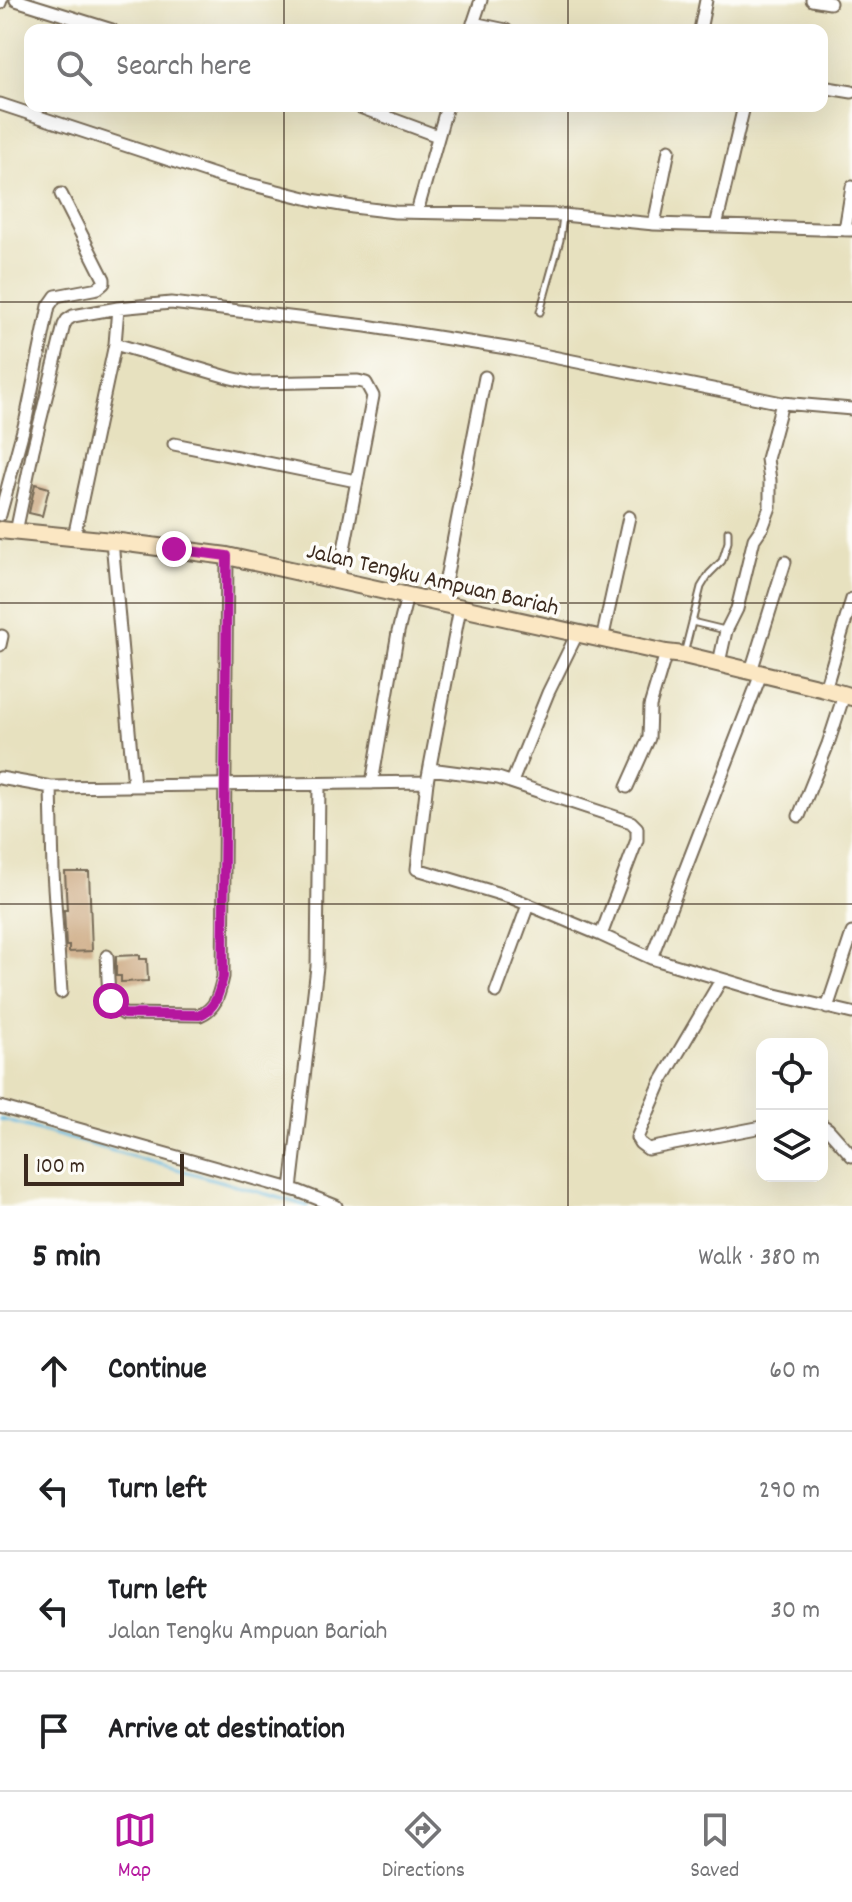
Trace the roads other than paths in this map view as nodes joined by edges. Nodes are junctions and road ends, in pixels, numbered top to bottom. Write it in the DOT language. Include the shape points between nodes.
graph roads {
  1 [pos="16,0"];
  2 [pos="481,0"];
  3 [pos="706,0"];
  4 [pos="812,0"];
  5 [pos="830,3"];
  6 [pos="93,24"];
  7 [pos="473,24"];
  8 [pos="701,24"];
  9 [pos="828,88"];
  10 [pos="852,92"];
  11 [pos="0,104"];
  12 [pos="24,112"];
  13 [pos="24,112"];
  14 [pos="373,112"];
  15 [pos="445,112"];
  16 [pos="743,112"];
  17 [pos="438,136"];
  18 [pos="669,150"];
  19 [pos="852,187"];
  20 [pos="61,194"];
  21 [pos="417,212"];
  22 [pos="563,215"];
  23 [pos="654,224"];
  24 [pos="716,226"];
  25 [pos="849,230"];
  26 [pos="118,308"];
  27 [pos="540,312"];
  28 [pos="115,344"];
  29 [pos="37,363"];
  30 [pos="52,374"];
  31 [pos="485,377"];
  32 [pos="782,403"];
  33 [pos="852,409"];
  34 [pos="174,444"];
  35 [pos="356,481"];
  36 [pos="0,515"];
  37 [pos="629,517"];
  38 [pos="8,531"];
  39 [pos="728,531"];
  40 [pos="74,537"];
  41 [pos="112,541"];
  42 [pos="227,556"];
  43 [pos="785,562"];
  44 [pos="338,581"];
  45 [pos="407,596"];
  46 [pos="852,599"];
  47 [pos="441,604"];
  48 [pos="460,608"];
  49 [pos="692,622"];
  50 [pos="726,631"];
  51 [pos="577,634"];
  52 [pos="602,640"];
  53 [pos="675,654"];
  54 [pos="719,663"];
  55 [pos="756,672"];
  56 [pos="825,689"];
  57 [pos="848,696"];
  58 [pos="430,769"];
  59 [pos="0,778"];
  60 [pos="427,782"];
  61 [pos="512,782"];
  62 [pos="372,783"];
  63 [pos="225,784"];
  64 [pos="319,784"];
  65 [pos="134,786"];
  66 [pos="51,787"];
  67 [pos="627,787"];
  68 [pos="799,816"];
  69 [pos="528,905"];
  70 [pos="852,933"];
  71 [pos="601,935"];
  72 [pos="107,956"];
  73 [pos="651,958"];
  74 [pos="721,980"];
  75 [pos="61,992"];
  76 [pos="496,992"];
  77 [pos="827,1008"];
  78 [pos="852,1013"];
  79 [pos="0,1107"];
  80 [pos="756,1128"];
  81 [pos="828,1129"];
  82 [pos="852,1156"];
  83 [pos="291,1189"];
  84 [pos="336,1206"];
  1 -- 6 [label="street"];
  2 -- 7 [label="street"];
  3 -- 8 [label="street"];
  4 -- 5 [label="street"];
  9 -- 10 [label="street"];
  11 -- 12 [label="street"];
  13 -- 21 [label="street" via="221,177 318,201"];
  14 -- 17 [label="street"];
  15 -- 17 [label="street"];
  16 -- 24 [label="street"];
  17 -- 21 [label="street"];
  18 -- 23 [label="street"];
  19 -- 25 [label="street"];
  20 -- 29 [label="street" via="104,283 53,299"];
  21 -- 22 [label="street"];
  22 -- 23 [label="street"];
  22 -- 27 [label="lane"];
  23 -- 24 [label="street"];
  24 -- 25 [label="street"];
  26 -- 28 [label="street"];
  26 -- 30 [label="street" via="67,320"];
  26 -- 32 [label="street" via="171,303 366,326 513,349"];
  28 -- 35 [label="street" via="253,383 366,383 373,396"];
  28 -- 40 [label="street"];
  29 -- 30 [label="street"];
  29 -- 36 [label="street"];
  30 -- 38 [label="street"];
  31 -- 47 [label="street"];
  32 -- 33 [label="street"];
  32 -- 50 [label="street" via="767,459 770,507 754,539 737,609"];
  34 -- 35 [label="street"];
  35 -- 44 [label="street"];
  37 -- 52 [label="street"];
  38 -- 40 [label="main road, Jalan Tengku Ampuan Bariah"];
  39 -- 49 [label="lane" via="722,561 701,587"];
  40 -- 41 [label="main road, Jalan Tengku Ampuan Bariah"];
  41 -- 42 [label="main road, Jalan Tengku Ampuan Bariah"];
  41 -- 65 [label="street"];
  42 -- 44 [label="main road, Jalan Tengku Ampuan Bariah"];
  42 -- 63 [label="street"];
  43 -- 55 [label="street"];
  44 -- 45 [label="main road, Jalan Tengku Ampuan Bariah"];
  45 -- 47 [label="main road, Jalan Tengku Ampuan Bariah"];
  45 -- 62 [label="street"];
  46 -- 56 [label="street"];
  47 -- 48 [label="main road, Jalan Tengku Ampuan Bariah"];
  48 -- 51 [label="main road, Jalan Tengku Ampuan Bariah"];
  48 -- 58 [label="street"];
  49 -- 50 [label="lane"];
  49 -- 53 [label="lane"];
  50 -- 54 [label="street"];
  51 -- 52 [label="main road, Jalan Tengku Ampuan Bariah"];
  51 -- 61 [label="street"];
  52 -- 53 [label="main road, Jalan Tengku Ampuan Bariah"];
  53 -- 54 [label="main road, Jalan Tengku Ampuan Bariah"];
  53 -- 67 [label="street" via="650,706 649,738"];
  54 -- 55 [label="main road, Jalan Tengku Ampuan Bariah"];
  55 -- 56 [label="main road, Jalan Tengku Ampuan Bariah"];
  55 -- 73 [label="street"];
  56 -- 57 [label="main road, Jalan Tengku Ampuan Bariah"];
  57 -- 68 [label="street"];
  58 -- 60 [label="street"];
  58 -- 61 [label="street"];
  59 -- 66 [label="street"];
  60 -- 62 [label="street"];
  60 -- 69 [label="street" via="417,869"];
  61 -- 71 [label="street" via="637,828"];
  62 -- 64 [label="street"];
  63 -- 64 [label="street"];
  63 -- 65 [label="street"];
  63 -- 72 [label="street" via="223,977 217,1000 200,1015 124,1014 111,1001"];
  64 -- 83 [label="street" via="317,967"];
  65 -- 66 [label="street"];
  66 -- 75 [label="street"];
  69 -- 71 [label="street"];
  69 -- 76 [label="street"];
  70 -- 77 [label="street"];
  71 -- 73 [label="street"];
  73 -- 74 [label="street"];
  74 -- 77 [label="street"];
  74 -- 80 [label="street" via="661,1082 637,1138 648,1149"];
  77 -- 78 [label="street"];
  79 -- 83 [label="street"];
  81 -- 82 [label="street"];
  83 -- 84 [label="street"];
}
